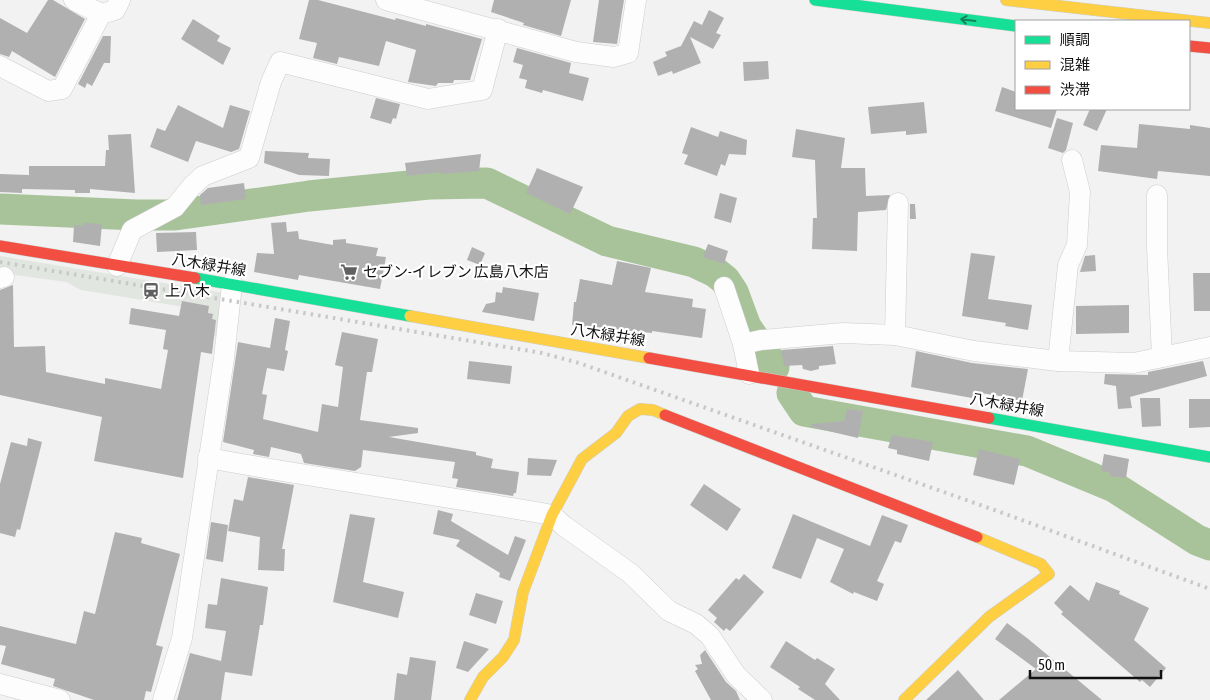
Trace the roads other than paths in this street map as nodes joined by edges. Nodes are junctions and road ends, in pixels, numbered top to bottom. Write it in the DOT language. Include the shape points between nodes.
graph roads {
  1 [pos="74,0"];
  2 [pos="120,0"];
  3 [pos="386,0"];
  4 [pos="636,0"];
  5 [pos="815,0"];
  6 [pos="1006,0"];
  7 [pos="101,14"];
  8 [pos="1183,20"];
  9 [pos="1190,21"];
  10 [pos="1210,23"];
  11 [pos="1015,26"];
  12 [pos="498,30"];
  13 [pos="1190,46"];
  14 [pos="1210,48"];
  15 [pos="0,66"];
  16 [pos="1072,160"];
  17 [pos="1157,195"];
  18 [pos="898,203"];
  19 [pos="0,246"];
  20 [pos="117,266"];
  21 [pos="232,284"];
  22 [pos="724,287"];
  23 [pos="895,335"];
  24 [pos="751,343"];
  25 [pos="1210,347"];
  26 [pos="1162,358"];
  27 [pos="1058,361"];
  28 [pos="749,374"];
  29 [pos="1210,456"];
  30 [pos="208,458"];
  31 [pos="552,515"];
  32 [pos="0,684"];
  33 [pos="60,700"];
  34 [pos="163,700"];
  35 [pos="470,700"];
  36 [pos="762,700"];
  37 [pos="904,700"];
  1 -- 7 [label="street"];
  2 -- 7 [label="street" via="115,10"];
  3 -- 12 [label="street"];
  4 -- 12 [label="street" via="628,52 614,57 576,52"];
  11 -- 5 [label="main road, one-way"];
  6 -- 8 [label="main road"];
  7 -- 15 [label="street" via="62,89 48,91"];
  9 -- 10 [label="main road"];
  12 -- 20 [label="street" via="482,90 428,99 280,62 249,158 203,176 175,207 132,230"];
  13 -- 14 [label="main road"];
  16 -- 27 [label="street" via="1080,192 1077,245 1068,265"];
  17 -- 26 [label="street" via="1156,247"];
  18 -- 23 [label="street"];
  19 -- 20 [label="main road, 八木緑井線"];
  20 -- 21 [label="main road, 八木緑井線"];
  21 -- 28 [label="main road, 八木緑井線"];
  21 -- 30 [label="street"];
  22 -- 24 [label="street"];
  23 -- 24 [label="street" via="843,333"];
  23 -- 27 [label="street" via="974,351"];
  24 -- 28 [label="street"];
  25 -- 26 [label="street"];
  26 -- 27 [label="street" via="1134,363"];
  28 -- 29 [label="main road, 八木緑井線"];
  30 -- 31 [label="street"];
  30 -- 34 [label="street" via="182,638"];
  31 -- 35 [label="main road" via="523,592 514,640 503,657 483,676"];
  31 -- 36 [label="street" via="630,573 669,611 696,624 710,636 736,675"];
  31 -- 37 [label="main road" via="582,459 616,433 628,416 640,408 653,410 920,513 1041,564 1049,574 989,617"];
  32 -- 33 [label="street"];
}
